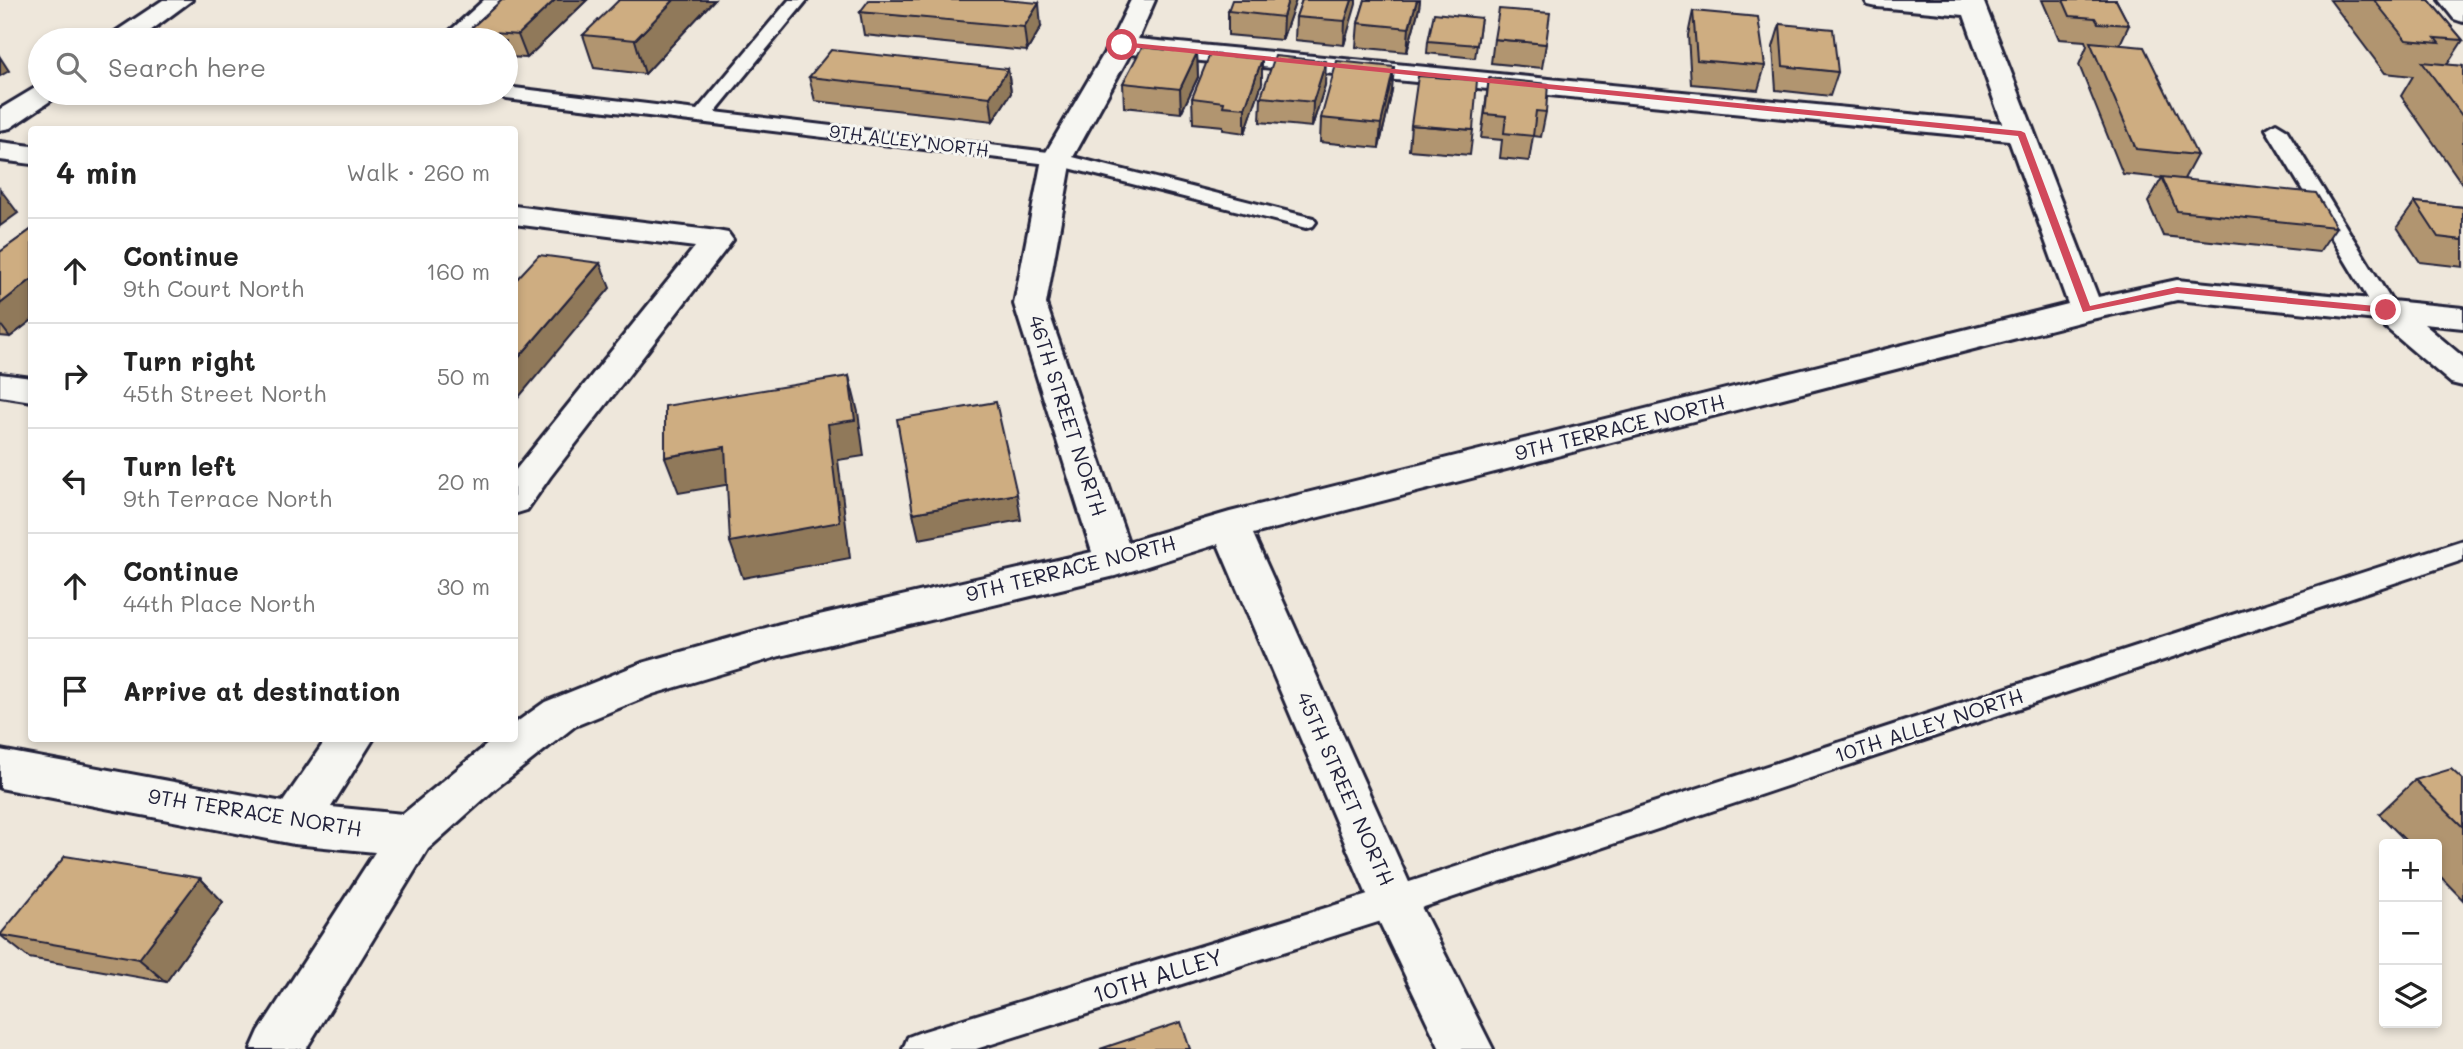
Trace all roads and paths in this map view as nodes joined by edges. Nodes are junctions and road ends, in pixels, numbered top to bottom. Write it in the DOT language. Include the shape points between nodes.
graph roads {
  1 [pos="180,0"];
  2 [pos="494,0"];
  3 [pos="798,0"];
  4 [pos="1143,0"];
  5 [pos="1877,0"];
  6 [pos="2451,0"];
  7 [pos="1972,4"];
  8 [pos="2463,14"];
  9 [pos="139,28"];
  10 [pos="462,28"];
  11 [pos="1122,45"];
  12 [pos="518,94"];
  13 [pos="28,103"];
  14 [pos="702,116"];
  15 [pos="0,122"];
  16 [pos="2276,129"];
  17 [pos="2021,133"];
  18 [pos="0,151"];
  19 [pos="28,154"];
  20 [pos="1057,159"];
  21 [pos="518,215"];
  22 [pos="1306,222"];
  23 [pos="2086,310"];
  24 [pos="2386,310"];
  25 [pos="2463,318"];
  26 [pos="2463,375"];
  27 [pos="0,385"];
  28 [pos="28,389"];
  29 [pos="526,467"];
  30 [pos="518,490"];
  31 [pos="1230,526"];
  32 [pos="2463,550"];
  33 [pos="1115,561"];
  34 [pos="349,742"];
  35 [pos="0,769"];
  36 [pos="294,824"];
  37 [pos="412,835"];
  38 [pos="1394,902"];
  39 [pos="277,1049"];
  40 [pos="921,1049"];
  41 [pos="1467,1049"];
  1 -- 9 [label="street"];
  2 -- 10 [label="lane"];
  3 -- 14 [label="lane"];
  4 -- 11 [label="street, 46TH STREET NORTH"];
  5 -- 7 [label="street"];
  6 -- 8 [label="street"];
  7 -- 17 [label="street"];
  11 -- 17 [label="street"];
  11 -- 20 [label="street, 46TH STREET NORTH"];
  12 -- 14 [label="lane, 9TH ALLEY NORTH"];
  13 -- 15 [label="street"];
  14 -- 20 [label="lane, 9TH ALLEY NORTH"];
  16 -- 24 [label="lane"];
  17 -- 23 [label="street"];
  18 -- 19 [label="street"];
  20 -- 22 [label="lane, 9TH ALLEY NORTH"];
  20 -- 33 [label="street, 46TH STREET NORTH" via="1030,304"];
  21 -- 29 [label="street" via="717,240"];
  23 -- 24 [label="street, 9TH TERRACE NORTH" via="2177,290"];
  23 -- 31 [label="street, 9TH TERRACE NORTH"];
  24 -- 25 [label="street"];
  24 -- 26 [label="street"];
  27 -- 28 [label="street"];
  29 -- 30 [label="street"];
  31 -- 33 [label="street, 9TH TERRACE NORTH"];
  31 -- 38 [label="street, 45TH STREET NORTH"];
  32 -- 38 [label="lane, 10TH ALLEY NORTH"];
  33 -- 37 [label="street, 9TH TERRACE NORTH" via="780,640 642,680 560,714"];
  34 -- 36 [label="street"];
  35 -- 36 [label="street, 9TH TERRACE NORTH"];
  36 -- 37 [label="street, 9TH TERRACE NORTH"];
  37 -- 39 [label="street"];
  38 -- 40 [label="lane, 10TH ALLEY"];
  38 -- 41 [label="street, 45TH STREET NORTH"];
}
